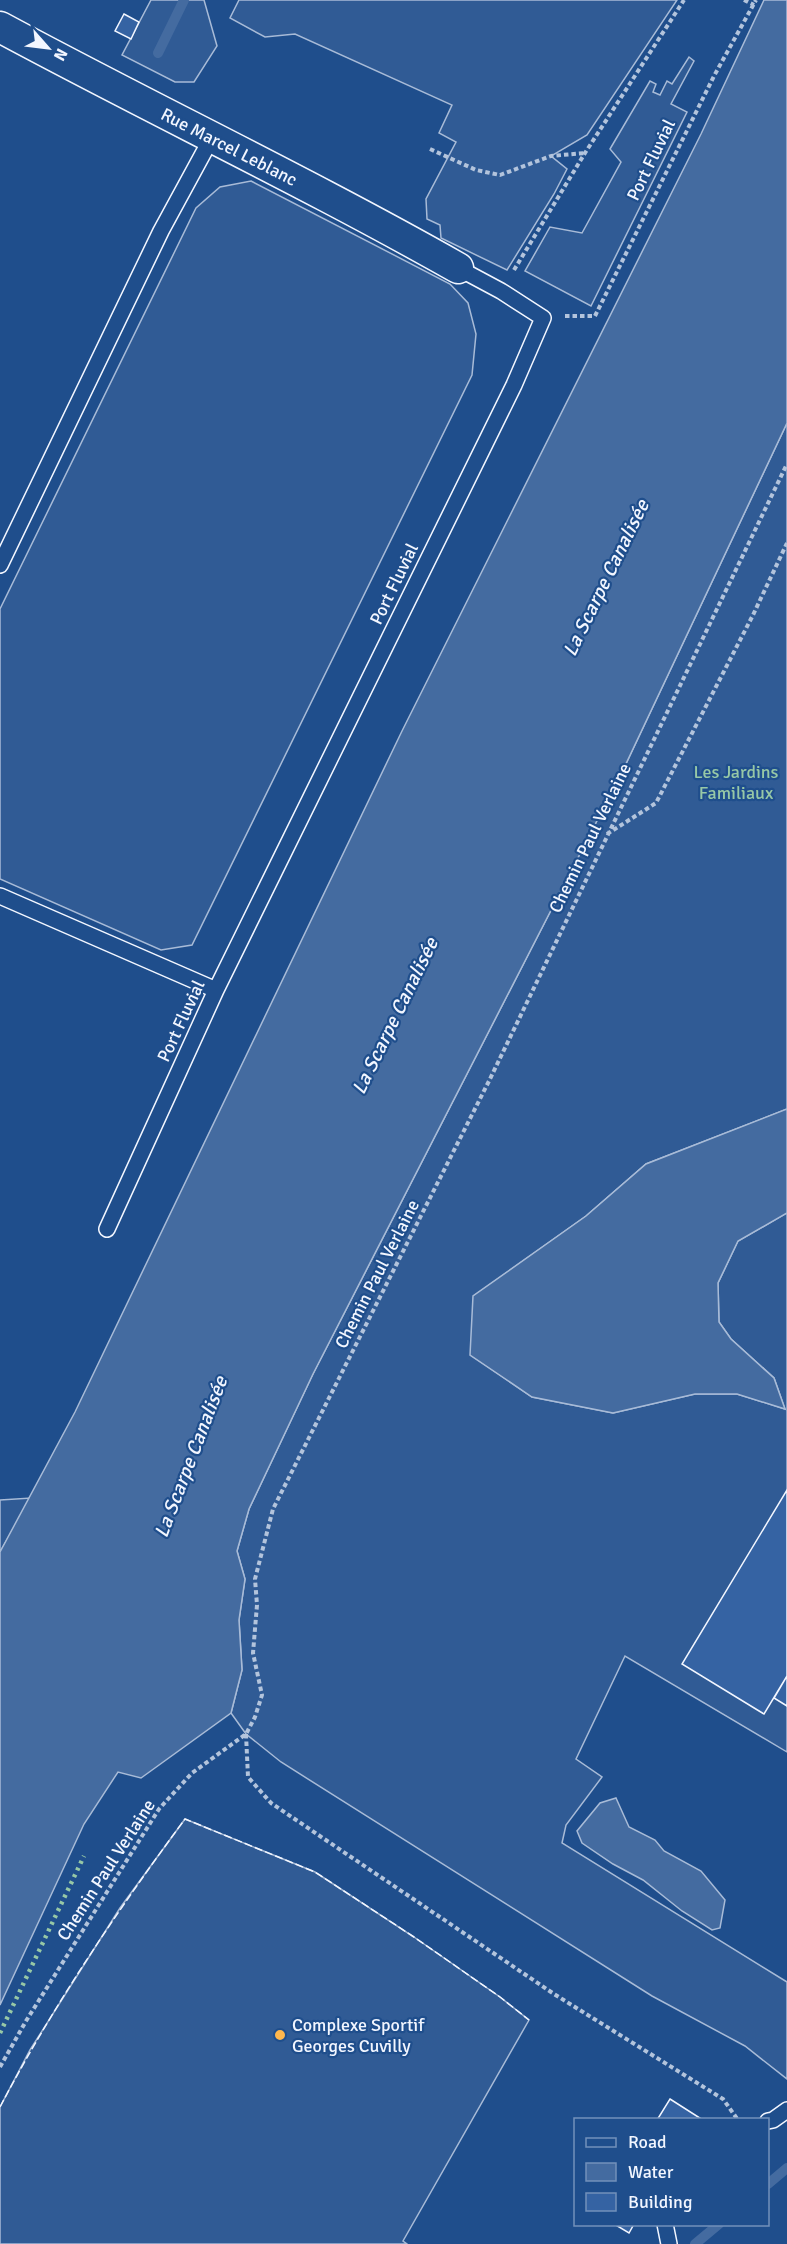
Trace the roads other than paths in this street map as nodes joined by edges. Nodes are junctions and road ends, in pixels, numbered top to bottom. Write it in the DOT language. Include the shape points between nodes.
graph roads {
  1 [pos="0,27"];
  2 [pos="211,139"];
  3 [pos="458,268"];
  4 [pos="0,565"];
  5 [pos="0,896"];
  6 [pos="216,990"];
  7 [pos="107,1229"];
  8 [pos="787,2110"];
  9 [pos="769,2121"];
  10 [pos="665,2226"];
  11 [pos="669,2243"];
  1 -- 2 [label="street, Rue Marcel Leblanc"];
  2 -- 3 [label="street, Rue Marcel Leblanc"];
  2 -- 4 [label="lane" via="162,231"];
  3 -- 6 [label="lane, Port Fluvial" via="543,318"];
  5 -- 6 [label="lane"];
  6 -- 7 [label="lane, Port Fluvial"];
  8 -- 9 [label="lane"];
  10 -- 11 [label="lane"];
}
